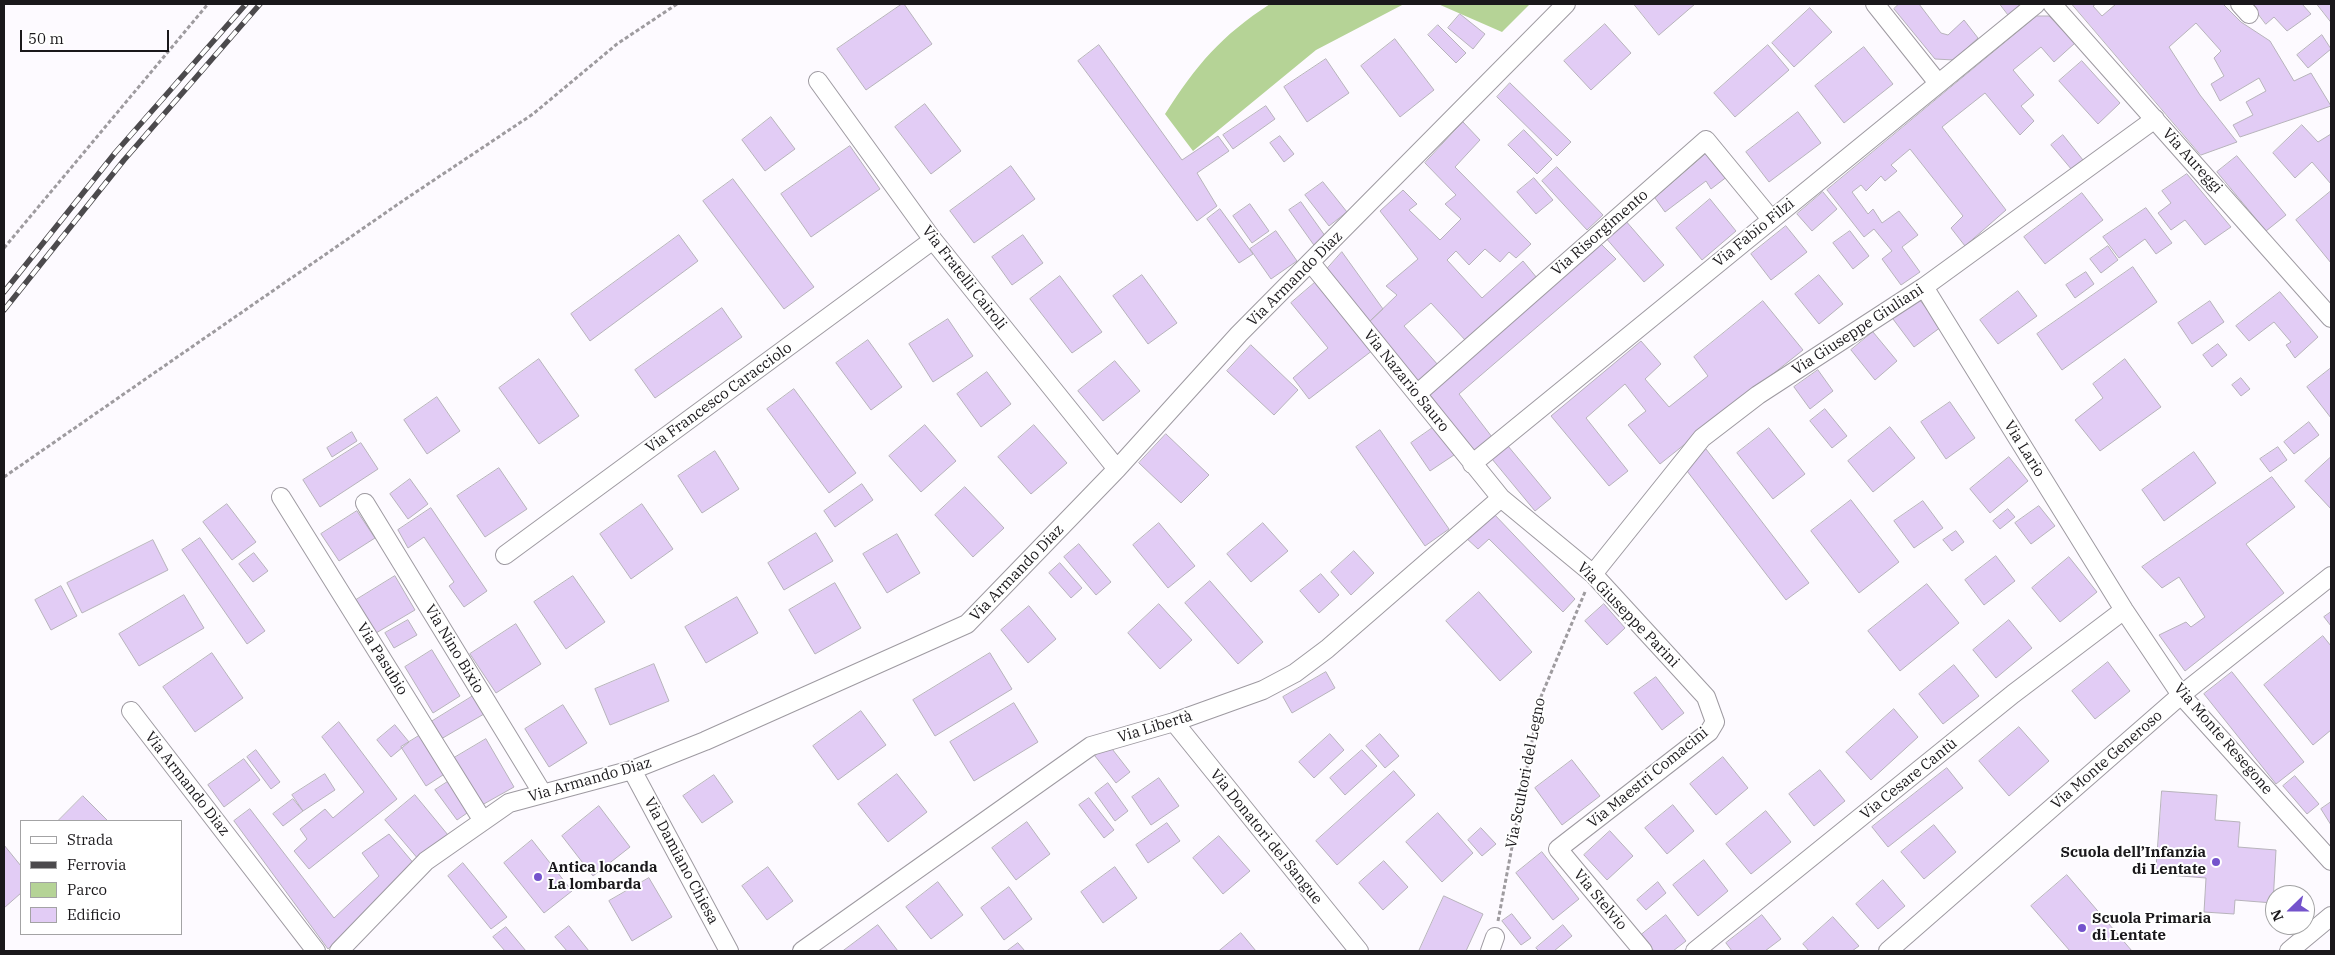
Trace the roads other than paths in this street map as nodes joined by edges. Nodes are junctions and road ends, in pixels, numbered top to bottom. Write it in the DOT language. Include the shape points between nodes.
graph roads {
  1 [pos="1566,4"];
  2 [pos="1875,4"];
  3 [pos="2036,4"];
  4 [pos="2052,4"];
  5 [pos="818,81"];
  6 [pos="1938,83"];
  7 [pos="2155,119"];
  8 [pos="1771,220"];
  9 [pos="932,240"];
  10 [pos="1311,263"];
  11 [pos="1924,287"];
  12 [pos="2331,318"];
  13 [pos="1417,394"];
  14 [pos="1472,464"];
  15 [pos="1117,469"];
  16 [pos="281,497"];
  17 [pos="1501,498"];
  18 [pos="364,503"];
  19 [pos="505,555"];
  20 [pos="1593,574"];
  21 [pos="2331,576"];
  22 [pos="2124,610"];
  23 [pos="2181,695"];
  24 [pos="1706,697"];
  25 [pos="131,711"];
  26 [pos="1174,722"];
  27 [pos="632,770"];
  28 [pos="543,794"];
  29 [pos="483,821"];
  30 [pos="1558,849"];
  31 [pos="2331,861"];
  32 [pos="2331,916"];
  33 [pos="316,951"];
  34 [pos="339,951"];
  35 [pos="729,951"];
  36 [pos="802,951"];
  37 [pos="1358,951"];
  38 [pos="1643,951"];
  39 [pos="1695,951"];
  40 [pos="1888,951"];
  41 [pos="2289,951"];
  1 -- 10 [label="street, Via Armando Diaz"];
  2 -- 6 [label="street"];
  3 -- 6 [label="street, Via Fabio Filzi"];
  4 -- 7 [label="street, Via Aureggi"];
  5 -- 9 [label="street, Via Fratelli Cairoli"];
  6 -- 8 [label="street, Via Fabio Filzi"];
  7 -- 11 [label="street, Via Giuseppe Giuliani"];
  7 -- 12 [label="street, Via Aureggi"];
  8 -- 13 [label="street, Via Risorgimento" via="1706,140"];
  8 -- 14 [label="street, Via Fabio Filzi"];
  9 -- 15 [label="street, Via Fratelli Cairoli"];
  9 -- 19 [label="street, Via Francesco Caracciolo"];
  10 -- 13 [label="street, Via Nazario Sauro"];
  10 -- 15 [label="street, Via Armando Diaz" via="1239,334"];
  11 -- 20 [label="street, Via Giuseppe Giuliani" via="1758,395 1702,438"];
  11 -- 22 [label="street, Via Lario"];
  13 -- 14 [label="street, Via Nazario Sauro"];
  14 -- 17 [label="street, Via Nazario Sauro"];
  15 -- 27 [label="street, Via Armando Diaz" via="967,624 705,741"];
  16 -- 29 [label="street, Via Pasubio"];
  17 -- 20 [label="street, Via Giuseppe Parini"];
  17 -- 26 [label="street, Via Libertà" via="1328,649 1295,673 1263,690"];
  18 -- 28 [label="street, Via Nino Bixio"];
  20 -- 24 [label="street, Via Giuseppe Parini"];
  21 -- 23 [label="street, Via Monte Generoso"];
  22 -- 23 [label="street, Via Monte Resegone"];
  22 -- 39 [label="street, Via Cesare Cantù" via="2013,694"];
  23 -- 31 [label="street, Via Monte Resegone"];
  23 -- 40 [label="street, Via Monte Generoso"];
  24 -- 30 [label="street, Via Maestri Comacini" via="1715,722 1709,732"];
  25 -- 33 [label="street, Via Armando Diaz"];
  26 -- 36 [label="street, Via Libertà" via="1091,746"];
  26 -- 37 [label="street, Via Donatori del Sangue"];
  27 -- 28 [label="street, Via Armando Diaz"];
  27 -- 35 [label="street, Via Damiano Chiesa"];
  28 -- 29 [label="street, Via Armando Diaz" via="509,803"];
  29 -- 34 [label="street, Via Armando Diaz" via="426,861"];
  30 -- 38 [label="street, Via Stelvio"];
  32 -- 41 [label="street"];
}
